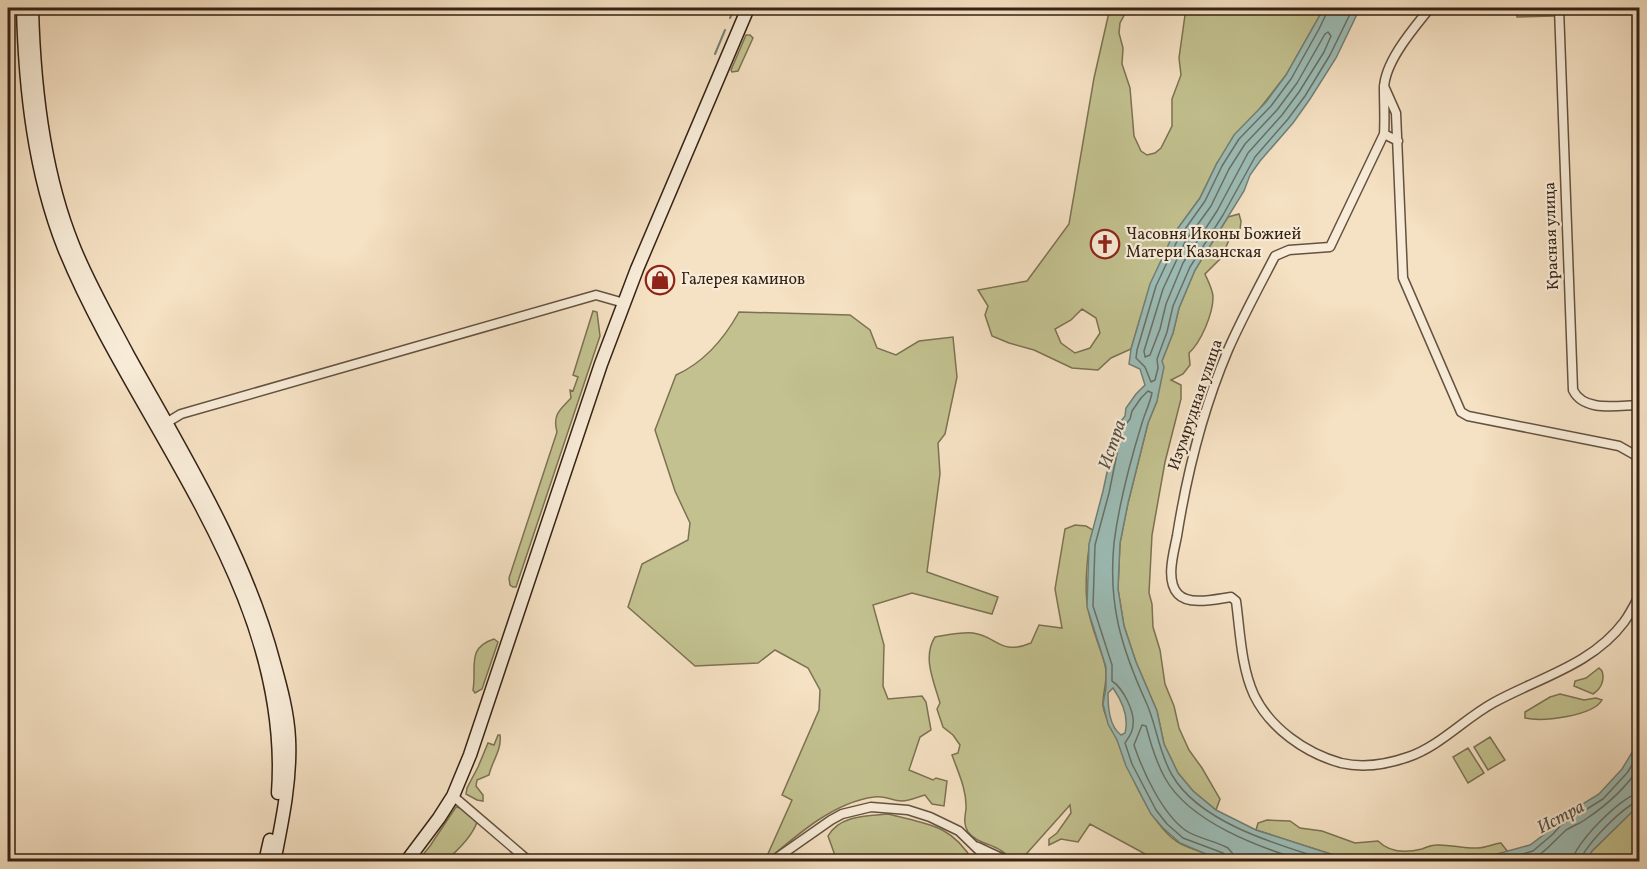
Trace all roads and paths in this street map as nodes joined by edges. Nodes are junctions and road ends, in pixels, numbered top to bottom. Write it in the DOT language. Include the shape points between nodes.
graph roads {
  1 [pos="23,8"];
  2 [pos="32,8"];
  3 [pos="748,8"];
  4 [pos="1430,8"];
  5 [pos="1560,8"];
  6 [pos="1384,87"];
  7 [pos="1384,134"];
  8 [pos="1398,141"];
  9 [pos="624,303"];
  10 [pos="1640,405"];
  11 [pos="166,423"];
  12 [pos="1640,462"];
  13 [pos="1640,594"];
  14 [pos="453,796"];
  15 [pos="972,844"];
  16 [pos="266,861"];
  17 [pos="274,861"];
  18 [pos="406,861"];
  19 [pos="530,861"];
  20 [pos="771,861"];
  21 [pos="991,861"];
  22 [pos="1010,861"];
  1 -- 16 [label="main road" via="36,149 58,230 84,292 206,515 259,643 280,740 278,798"];
  2 -- 11 [label="main road" via="45,147 63,218 92,289"];
  3 -- 9 [label="main road"];
  4 -- 6 [label="street" via="1397,52"];
  5 -- 10 [label="street, Красная улица" via="1573,390 1575,396 1589,404"];
  6 -- 7 [label="street"];
  6 -- 8 [label="street" via="1396,113"];
  7 -- 8 [label="street"];
  7 -- 13 [label="street, Изумрудная улица" via="1330,247 1290,250 1275,256 1228,351 1186,482 1172,566 1175,590 1188,600 1231,597 1236,601 1253,693 1275,726 1321,755 1343,763 1378,765 1410,756 1435,743 1493,703 1593,652 1625,621"];
  8 -- 12 [label="street" via="1403,278 1461,412 1619,446"];
  9 -- 11 [label="street" via="596,296 181,414"];
  9 -- 14 [label="main road"];
  11 -- 17 [label="main road" via="237,560 265,632 279,682 286,713 289,766"];
  14 -- 18 [label="main road"];
  14 -- 19 [label="street"];
  15 -- 20 [label="street" via="959,831 930,817 908,810 871,807 837,817"];
  15 -- 21 [label="street"];
  15 -- 22 [label="street"];
}
